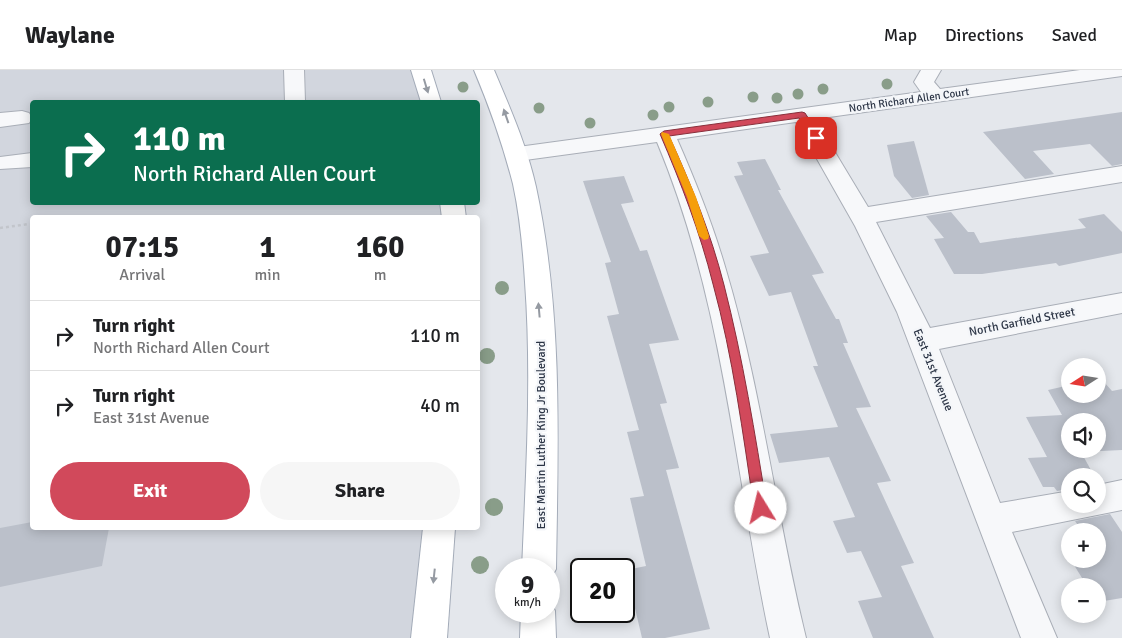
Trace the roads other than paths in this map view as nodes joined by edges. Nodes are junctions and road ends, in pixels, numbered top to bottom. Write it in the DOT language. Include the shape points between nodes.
graph roads {
  1 [pos="294,70"];
  2 [pos="421,70"];
  3 [pos="484,70"];
  4 [pos="931,70"];
  5 [pos="1110,71"];
  6 [pos="935,96"];
  7 [pos="295,100"];
  8 [pos="430,100"];
  9 [pos="802,115"];
  10 [pos="22,118"];
  11 [pos="0,120"];
  12 [pos="664,134"];
  13 [pos="518,154"];
  14 [pos="30,160"];
  15 [pos="4,163"];
  16 [pos="1122,174"];
  17 [pos="862,216"];
  18 [pos="1122,303"];
  19 [pos="922,341"];
  20 [pos="1122,494"];
  21 [pos="1106,498"];
  22 [pos="1061,508"];
  23 [pos="992,520"];
  24 [pos="439,530"];
  25 [pos="539,558"];
  26 [pos="538,623"];
  27 [pos="428,638"];
  28 [pos="538,638"];
  29 [pos="788,638"];
  30 [pos="1039,638"];
  1 -- 7 [label="street"];
  2 -- 8 [label="main road, one-way"];
  13 -- 3 [label="main road, East Martin Luther King Jr Boulevard, one-way" via="503,108"];
  4 -- 6 [label="street" via="924,82"];
  5 -- 6 [label="street, North Richard Allen Court"];
  6 -- 9 [label="street, North Richard Allen Court"];
  9 -- 12 [label="street, North Richard Allen Court"];
  9 -- 17 [label="street, East 31st Avenue"];
  10 -- 11 [label="street"];
  12 -- 13 [label="street, North Richard Allen Court"];
  12 -- 29 [label="street" via="691,197 719,284"];
  25 -- 13 [label="main road, East Martin Luther King Jr Boulevard, one-way" via="542,338 535,252"];
  14 -- 15 [label="street"];
  16 -- 17 [label="street"];
  17 -- 19 [label="street, East 31st Avenue"];
  18 -- 19 [label="street, North Garfield Street"];
  19 -- 23 [label="street, East 31st Avenue"];
  20 -- 21 [label="street"];
  22 -- 23 [label="street"];
  23 -- 30 [label="street, East 31st Avenue"];
  24 -- 27 [label="main road, one-way"];
  26 -- 28 [label="main road"];
}
